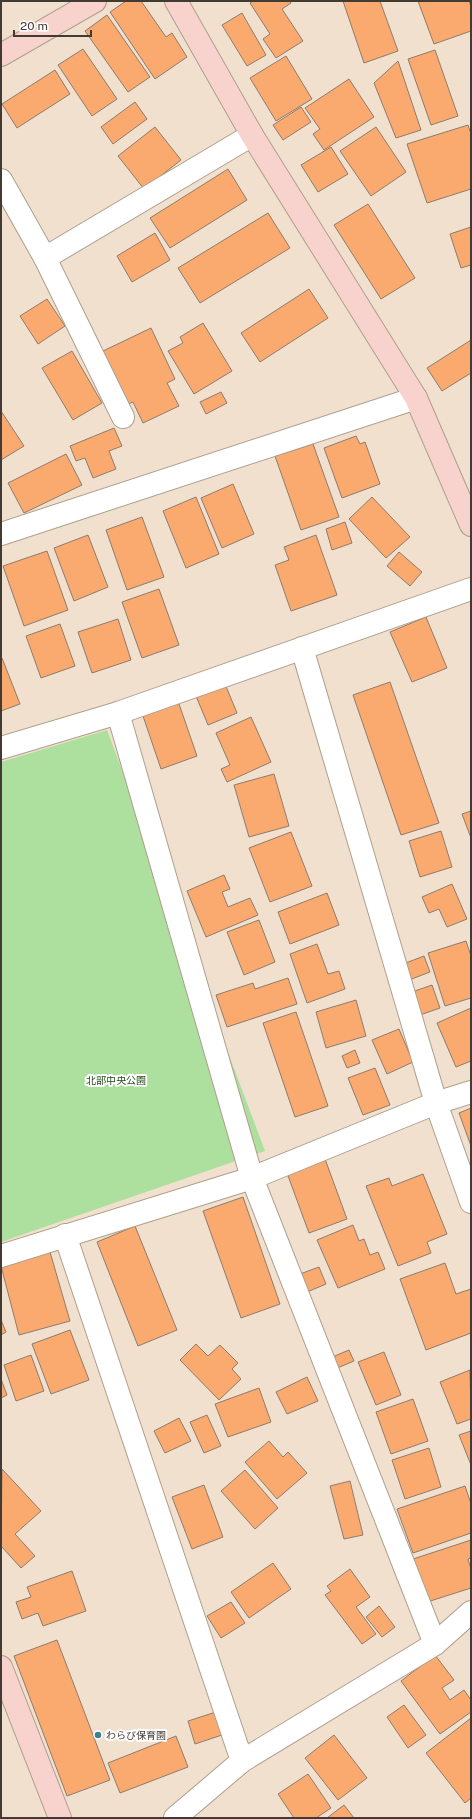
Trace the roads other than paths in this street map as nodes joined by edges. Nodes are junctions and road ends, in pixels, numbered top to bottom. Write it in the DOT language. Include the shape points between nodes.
graph roads {
  1 [pos="95,1"];
  2 [pos="176,1"];
  3 [pos="1,55"];
  4 [pos="252,135"];
  5 [pos="1,180"];
  6 [pos="45,258"];
  7 [pos="416,398"];
  8 [pos="123,417"];
  9 [pos="471,525"];
  10 [pos="1,534"];
  11 [pos="471,589"];
  12 [pos="302,648"];
  13 [pos="118,713"];
  14 [pos="1,748"];
  15 [pos="471,1092"];
  16 [pos="436,1103"];
  17 [pos="252,1178"];
  18 [pos="471,1202"];
  19 [pos="65,1235"];
  20 [pos="1,1256"];
  21 [pos="471,1612"];
  22 [pos="435,1644"];
  23 [pos="1,1667"];
  24 [pos="242,1761"];
  25 [pos="60,1818"];
  26 [pos="176,1818"];
  1 -- 3 [label="street"];
  2 -- 4 [label="street"];
  4 -- 6 [label="street"];
  4 -- 7 [label="street"];
  5 -- 6 [label="street"];
  6 -- 8 [label="street"];
  7 -- 9 [label="street"];
  7 -- 10 [label="street"];
  11 -- 12 [label="street"];
  12 -- 13 [label="street"];
  12 -- 16 [label="street"];
  13 -- 14 [label="street"];
  13 -- 17 [label="street"];
  15 -- 16 [label="street"];
  16 -- 17 [label="street"];
  16 -- 18 [label="street"];
  17 -- 19 [label="street"];
  17 -- 22 [label="street"];
  19 -- 20 [label="street"];
  19 -- 24 [label="street"];
  21 -- 22 [label="street"];
  22 -- 24 [label="street"];
  23 -- 25 [label="street"];
  24 -- 26 [label="street"];
}
